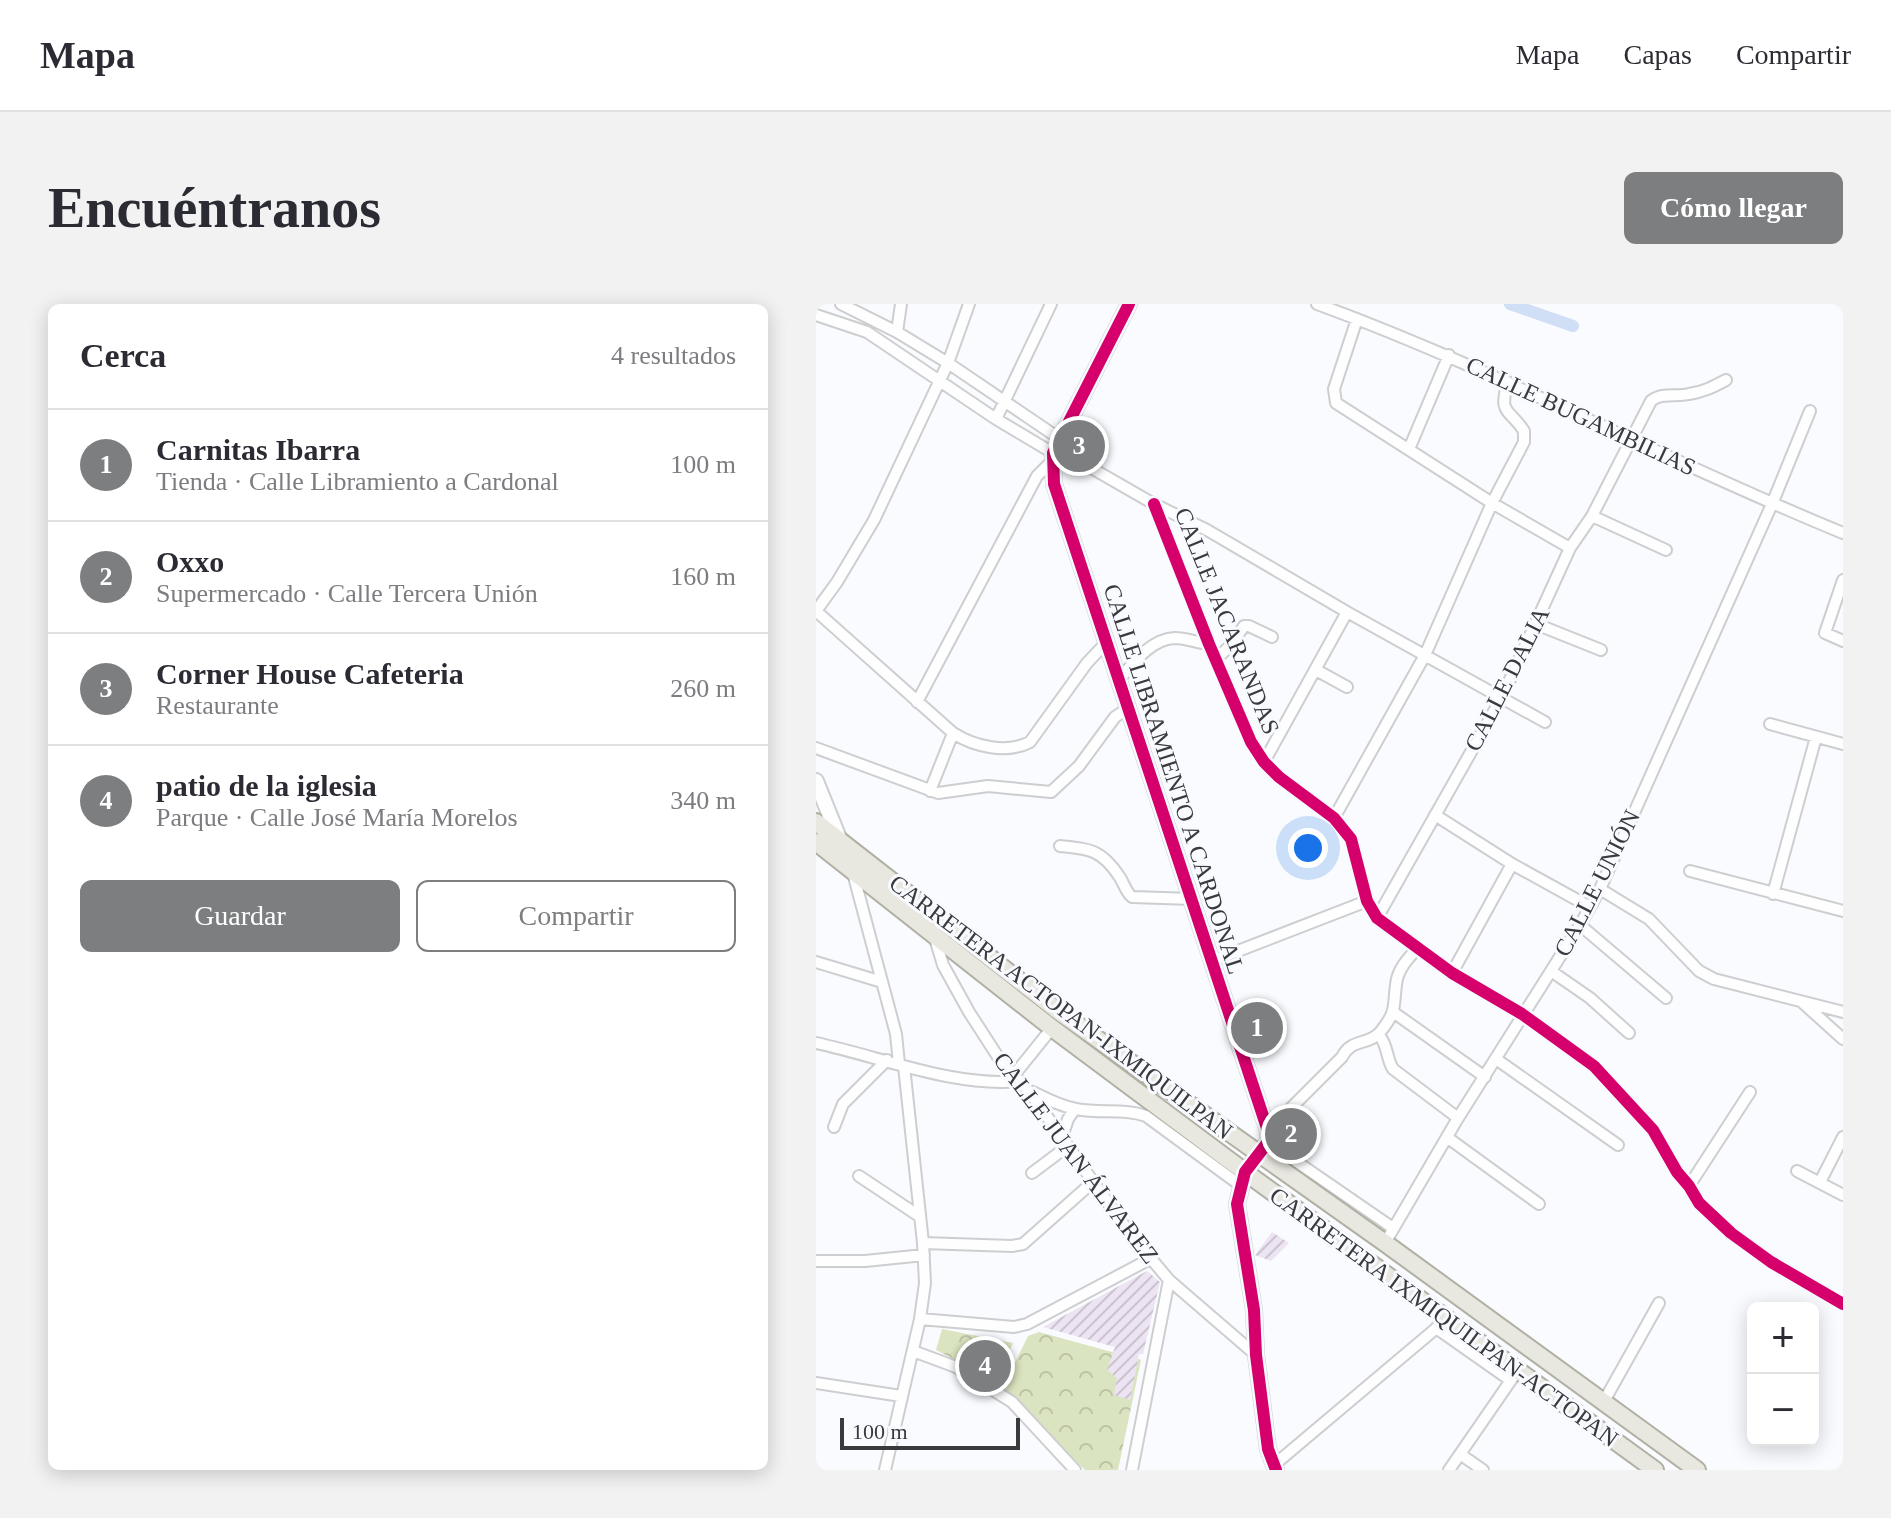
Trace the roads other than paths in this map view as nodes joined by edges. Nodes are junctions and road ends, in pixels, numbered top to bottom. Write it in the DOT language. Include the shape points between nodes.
graph roads {
  1 [pos="840,304"];
  2 [pos="901,304"];
  3 [pos="969,304"];
  4 [pos="1051,304"];
  5 [pos="1129,304"];
  6 [pos="1317,304"];
  7 [pos="816,315"];
  8 [pos="1357,319"];
  9 [pos="836,320"];
  10 [pos="897,332"];
  11 [pos="1449,355"];
  12 [pos="948,363"];
  13 [pos="940,379"];
  14 [pos="1726,380"];
  15 [pos="1508,382"];
  16 [pos="1005,401"];
  17 [pos="1810,411"];
  18 [pos="996,419"];
  19 [pos="1632,438"];
  20 [pos="1409,449"];
  21 [pos="1055,450"];
  22 [pos="1492,503"];
  23 [pos="1154,504"];
  24 [pos="1772,504"];
  25 [pos="1592,516"];
  26 [pos="1843,533"];
  27 [pos="1570,548"];
  28 [pos="1666,550"];
  29 [pos="1843,580"];
  30 [pos="816,611"];
  31 [pos="1347,612"];
  32 [pos="1536,624"];
  33 [pos="1272,637"];
  34 [pos="1843,641"];
  35 [pos="1105,644"];
  36 [pos="1209,644"];
  37 [pos="1601,650"];
  38 [pos="1425,655"];
  39 [pos="1215,660"];
  40 [pos="1316,670"];
  41 [pos="1118,681"];
  42 [pos="1347,687"];
  43 [pos="1501,699"];
  44 [pos="917,702"];
  45 [pos="1127,709"];
  46 [pos="1545,722"];
  47 [pos="1770,724"];
  48 [pos="953,733"];
  49 [pos="1816,737"];
  50 [pos="1843,744"];
  51 [pos="816,748"];
  52 [pos="1264,762"];
  53 [pos="816,781"];
  54 [pos="930,791"];
  55 [pos="1435,815"];
  56 [pos="1334,818"];
  57 [pos="816,822"];
  58 [pos="840,841"];
  59 [pos="816,842"];
  60 [pos="1060,846"];
  61 [pos="1512,864"];
  62 [pos="851,867"];
  63 [pos="1690,871"];
  64 [pos="1600,889"];
  65 [pos="1773,894"];
  66 [pos="1193,899"];
  67 [pos="1367,901"];
  68 [pos="1590,907"];
  69 [pos="1843,911"];
  70 [pos="1377,918"];
  71 [pos="1580,925"];
  72 [pos="934,933"];
  73 [pos="1418,948"];
  74 [pos="1212,961"];
  75 [pos="816,962"];
  76 [pos="1551,971"];
  77 [pos="1452,973"];
  78 [pos="882,982"];
  79 [pos="1666,998"];
  80 [pos="1803,1002"];
  81 [pos="1393,1012"];
  82 [pos="1843,1012"];
  83 [pos="1522,1014"];
  84 [pos="1052,1028"];
  85 [pos="1629,1033"];
  86 [pos="1379,1035"];
  87 [pos="1843,1039"];
  88 [pos="816,1043"];
  89 [pos="1496,1059"];
  90 [pos="887,1060"];
  91 [pos="902,1065"];
  92 [pos="1485,1077"];
  93 [pos="1016,1078"];
  94 [pos="1029,1091"];
  95 [pos="1750,1092"];
  96 [pos="1075,1109"];
  97 [pos="1458,1118"];
  98 [pos="834,1127"];
  99 [pos="1843,1137"];
  100 [pos="1448,1138"];
  101 [pos="1065,1141"];
  102 [pos="1265,1142"];
  103 [pos="1618,1145"];
  104 [pos="1797,1171"];
  105 [pos="1032,1173"];
  106 [pos="859,1176"];
  107 [pos="1242,1178"];
  108 [pos="1094,1181"];
  109 [pos="1820,1182"];
  110 [pos="1689,1186"];
  111 [pos="1843,1195"];
  112 [pos="1539,1204"];
  113 [pos="919,1216"];
  114 [pos="1389,1235"];
  115 [pos="923,1243"];
  116 [pos="924,1255"];
  117 [pos="1150,1259"];
  118 [pos="816,1261"];
  119 [pos="1169,1280"];
  120 [pos="1659,1303"];
  121 [pos="1843,1304"];
  122 [pos="920,1319"];
  123 [pos="1441,1324"];
  124 [pos="913,1351"];
  125 [pos="1256,1355"];
  126 [pos="1514,1375"];
  127 [pos="816,1383"];
  128 [pos="901,1396"];
  129 [pos="1603,1403"];
  130 [pos="1460,1454"];
  131 [pos="1275,1468"];
  132 [pos="885,1470"];
  133 [pos="1075,1470"];
  134 [pos="1132,1470"];
  135 [pos="1449,1470"];
  136 [pos="1483,1470"];
  137 [pos="1655,1470"];
  138 [pos="1697,1470"];
  1 -- 9 [label="street"];
  1 -- 10 [label="street"];
  2 -- 10 [label="street"];
  3 -- 12 [label="street"];
  4 -- 16 [label="street"];
  5 -- 21 [label="street"];
  6 -- 8 [label="street, CALLE BUGAMBILIAS"];
  7 -- 9 [label="street"];
  8 -- 11 [label="street, CALLE BUGAMBILIAS"];
  8 -- 20 [label="street" via="1333,396 1336,403"];
  9 -- 13 [label="street" via="867,332"];
  10 -- 12 [label="street"];
  11 -- 15 [label="street, CALLE BUGAMBILIAS"];
  11 -- 20 [label="street"];
  12 -- 13 [label="street"];
  12 -- 16 [label="street"];
  13 -- 18 [label="street"];
  13 -- 30 [label="street" via="874,520"];
  14 -- 19 [label="street, CALLE DALIA" via="1708,390 1657,396"];
  15 -- 19 [label="street, CALLE BUGAMBILIAS"];
  15 -- 22 [label="street" via="1504,406 1524,431 1524,442"];
  16 -- 18 [label="street"];
  16 -- 21 [label="street"];
  17 -- 24 [label="street, CALLE UNIÓN"];
  18 -- 21 [label="street"];
  19 -- 24 [label="street, CALLE BUGAMBILIAS"];
  19 -- 25 [label="street, CALLE DALIA"];
  20 -- 22 [label="street"];
  21 -- 23 [label="street"];
  21 -- 35 [label="street, CALLE LIBRAMIENTO A CARDONAL" via="1054,484"];
  21 -- 44 [label="street"];
  22 -- 27 [label="street"];
  22 -- 38 [label="street"];
  23 -- 31 [label="street"];
  23 -- 36 [label="street, CALLE JACARANDAS"];
  24 -- 26 [label="street, CALLE BUGAMBILIAS"];
  24 -- 64 [label="street, CALLE UNIÓN"];
  25 -- 27 [label="street, CALLE DALIA"];
  25 -- 28 [label="street"];
  27 -- 32 [label="street, CALLE DALIA"];
  29 -- 34 [label="street" via="1825,633"];
  30 -- 44 [label="street"];
  31 -- 38 [label="street"];
  31 -- 40 [label="street"];
  32 -- 37 [label="street"];
  32 -- 43 [label="street, CALLE DALIA"];
  33 -- 39 [label="street" via="1244,626"];
  35 -- 41 [label="street, CALLE LIBRAMIENTO A CARDONAL"];
  35 -- 48 [label="street" via="1030,742 1010,748 970,744"];
  36 -- 39 [label="street, CALLE JACARANDAS"];
  36 -- 41 [label="street" via="1175,638 1156,643"];
  38 -- 43 [label="street"];
  38 -- 56 [label="street"];
  39 -- 52 [label="street, CALLE JACARANDAS"];
  40 -- 42 [label="street"];
  40 -- 52 [label="street"];
  41 -- 45 [label="street, CALLE LIBRAMIENTO A CARDONAL"];
  43 -- 46 [label="street"];
  43 -- 55 [label="street, CALLE DALIA"];
  44 -- 48 [label="street"];
  45 -- 54 [label="street" via="1051,792 988,786"];
  45 -- 66 [label="street, CALLE LIBRAMIENTO A CARDONAL"];
  47 -- 49 [label="street"];
  48 -- 54 [label="street"];
  49 -- 50 [label="street"];
  49 -- 65 [label="street"];
  51 -- 54 [label="street"];
  52 -- 56 [label="street, CALLE JACARANDAS"];
  53 -- 58 [label="street"];
  55 -- 61 [label="street"];
  55 -- 70 [label="street, CALLE DALIA"];
  56 -- 67 [label="street, CALLE JACARANDAS" via="1351,839"];
  57 -- 58 [label="main road, CARRETERA ACTOPAN-IXMIQUILPAN"];
  58 -- 62 [label="street"];
  58 -- 102 [label="main road, CARRETERA ACTOPAN-IXMIQUILPAN" via="1058,1011"];
  59 -- 62 [label="main road, CARRETERA IXMIQUILPAN-ACTOPAN"];
  60 -- 66 [label="street" via="1093,849 1111,863 1132,897"];
  61 -- 68 [label="street"];
  61 -- 77 [label="street"];
  62 -- 72 [label="main road, CARRETERA IXMIQUILPAN-ACTOPAN"];
  62 -- 78 [label="street"];
  63 -- 65 [label="street"];
  64 -- 68 [label="street, CALLE UNIÓN"];
  64 -- 80 [label="street" via="1649,919 1699,971"];
  65 -- 69 [label="street"];
  66 -- 74 [label="street, CALLE LIBRAMIENTO A CARDONAL"];
  67 -- 70 [label="street, CALLE JACARANDAS"];
  67 -- 74 [label="street"];
  68 -- 71 [label="street, CALLE UNIÓN"];
  70 -- 73 [label="street, CALLE JACARANDAS"];
  71 -- 76 [label="street, CALLE UNIÓN"];
  71 -- 79 [label="street"];
  72 -- 84 [label="main road, CARRETERA IXMIQUILPAN-ACTOPAN"];
  72 -- 93 [label="street, CALLE JUAN ÁLVAREZ" via="943,965 969,1012"];
  73 -- 77 [label="street, CALLE JACARANDAS"];
  73 -- 81 [label="street" via="1400,972"];
  74 -- 102 [label="street, CALLE LIBRAMIENTO A CARDONAL"];
  75 -- 78 [label="street"];
  76 -- 83 [label="street, CALLE UNIÓN"];
  76 -- 85 [label="street"];
  77 -- 83 [label="street, CALLE JACARANDAS"];
  78 -- 91 [label="street"];
  80 -- 82 [label="street"];
  80 -- 87 [label="street"];
  81 -- 86 [label="street"];
  81 -- 92 [label="street"];
  83 -- 89 [label="street, CALLE UNIÓN"];
  83 -- 110 [label="street, CALLE JACARANDAS" via="1594,1066 1653,1130"];
  84 -- 93 [label="street"];
  84 -- 107 [label="main road, CARRETERA IXMIQUILPAN-ACTOPAN"];
  86 -- 97 [label="street" via="1393,1069"];
  86 -- 102 [label="street" via="1347,1047"];
  88 -- 90 [label="street"];
  89 -- 92 [label="street, CALLE UNIÓN"];
  89 -- 103 [label="street"];
  90 -- 91 [label="street"];
  90 -- 98 [label="street" via="843,1104"];
  91 -- 93 [label="street" via="980,1081"];
  91 -- 113 [label="street"];
  92 -- 97 [label="street, CALLE UNIÓN"];
  93 -- 94 [label="street, CALLE JUAN ÁLVAREZ"];
  94 -- 96 [label="street"];
  94 -- 101 [label="street, CALLE JUAN ÁLVAREZ"];
  95 -- 110 [label="street"];
  96 -- 101 [label="street"];
  96 -- 107 [label="street" via="1130,1110 1146,1116"];
  97 -- 100 [label="street, CALLE UNIÓN"];
  99 -- 109 [label="street"];
  100 -- 112 [label="street"];
  100 -- 114 [label="street, CALLE UNIÓN"];
  101 -- 105 [label="street"];
  101 -- 108 [label="street, CALLE JUAN ÁLVAREZ"];
  102 -- 107 [label="street"];
  102 -- 114 [label="main road, CARRETERA ACTOPAN-IXMIQUILPAN"];
  104 -- 109 [label="street"];
  106 -- 113 [label="street"];
  107 -- 123 [label="main road, CARRETERA IXMIQUILPAN-ACTOPAN"];
  107 -- 125 [label="street" via="1237,1204"];
  108 -- 115 [label="street" via="1023,1244"];
  108 -- 117 [label="street, CALLE JUAN ÁLVAREZ"];
  109 -- 111 [label="street"];
  110 -- 121 [label="street, CALLE JACARANDAS" via="1731,1233"];
  113 -- 115 [label="street"];
  114 -- 129 [label="main road, CARRETERA ACTOPAN-IXMIQUILPAN"];
  115 -- 116 [label="street"];
  116 -- 118 [label="street"];
  116 -- 122 [label="street"];
  117 -- 119 [label="street, CALLE JUAN ÁLVAREZ"];
  117 -- 122 [label="street" via="1027,1324"];
  119 -- 125 [label="street, CALLE JUAN ÁLVAREZ"];
  119 -- 134 [label="street"];
  120 -- 129 [label="street"];
  122 -- 124 [label="street"];
  123 -- 126 [label="main road, CARRETERA IXMIQUILPAN-ACTOPAN"];
  123 -- 131 [label="street"];
  124 -- 128 [label="street"];
  124 -- 133 [label="street" via="956,1367 1012,1402"];
  125 -- 131 [label="street"];
  126 -- 130 [label="street"];
  126 -- 137 [label="main road, CARRETERA IXMIQUILPAN-ACTOPAN"];
  127 -- 128 [label="street"];
  128 -- 132 [label="street"];
  129 -- 138 [label="main road, CARRETERA ACTOPAN-IXMIQUILPAN"];
  130 -- 135 [label="street"];
  130 -- 136 [label="street"];
}
